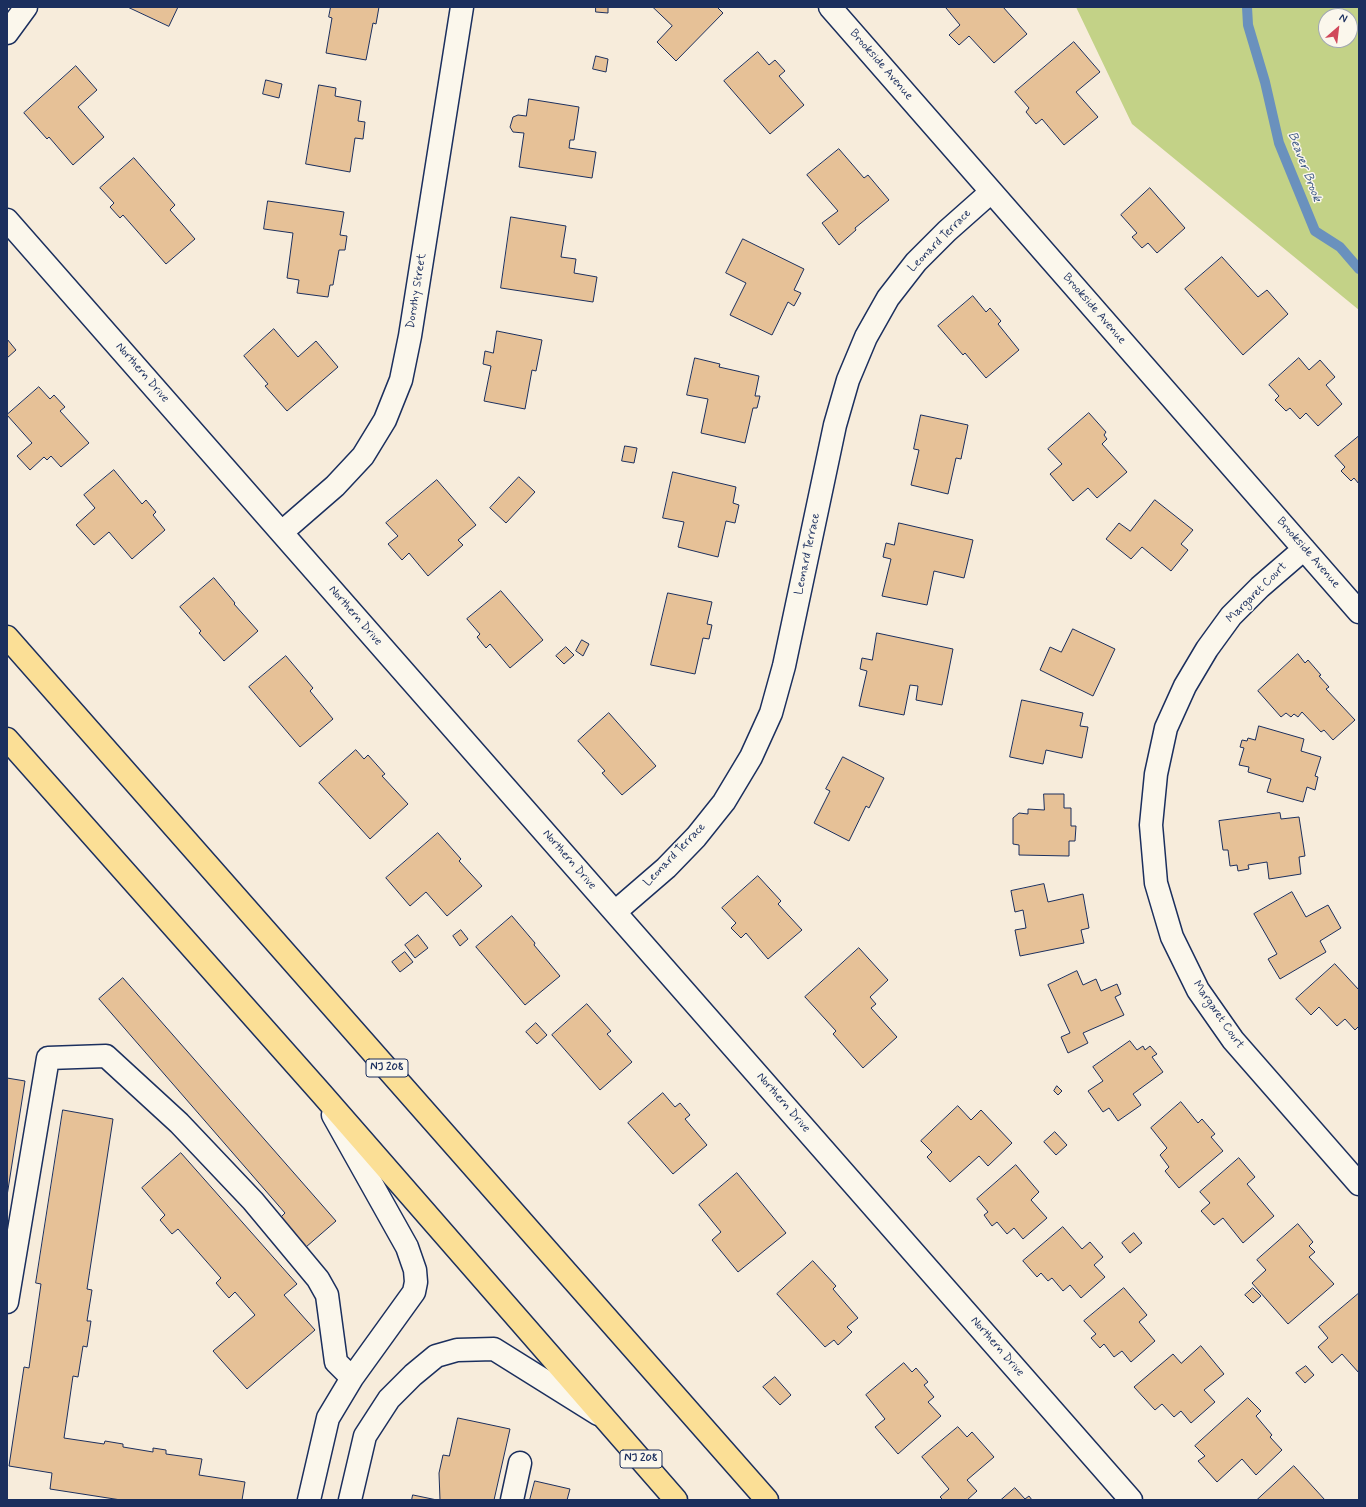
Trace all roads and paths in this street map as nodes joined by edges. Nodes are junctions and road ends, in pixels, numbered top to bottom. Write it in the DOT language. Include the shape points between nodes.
graph roads {
  1 [pos="26,7"];
  2 [pos="462,7"];
  3 [pos="830,7"];
  4 [pos="7,33"];
  5 [pos="991,192"];
  6 [pos="7,220"];
  7 [pos="282,532"];
  8 [pos="1304,549"];
  9 [pos="1359,612"];
  10 [pos="7,637"];
  11 [pos="7,738"];
  12 [pos="615,912"];
  13 [pos="321,1093"];
  14 [pos="1359,1184"];
  15 [pos="7,1302"];
  16 [pos="352,1378"];
  17 [pos="605,1419"];
  18 [pos="520,1463"];
  19 [pos="309,1500"];
  20 [pos="350,1500"];
  21 [pos="512,1500"];
  22 [pos="676,1500"];
  23 [pos="767,1500"];
  24 [pos="1131,1500"];
  1 -- 4 [label="street"];
  2 -- 7 [label="street, Dorothy Street" via="401,380 385,420 363,456 335,486"];
  3 -- 5 [label="street, Brookside Avenue"];
  5 -- 8 [label="street, Brookside Avenue"];
  5 -- 12 [label="street, Leonard Terrace" via="947,230 916,262 888,298 866,337 848,380 835,425 782,673 771,713 751,757 724,802 696,837 666,868"];
  6 -- 7 [label="street, Northern Drive"];
  7 -- 12 [label="street, Northern Drive"];
  8 -- 9 [label="street, Brookside Avenue"];
  8 -- 14 [label="street, Margaret Court" via="1231,616 1185,686 1166,728 1156,774 1151,825 1156,883 1172,937 1198,990 1233,1040"];
  10 -- 23 [label="highway, NJ 208"];
  11 -- 13 [label="highway, NJ 208"];
  12 -- 24 [label="street, Northern Drive"];
  13 -- 16 [label="street" via="407,1246 415,1270 414,1292"];
  13 -- 17 [label="highway, NJ 208"];
  15 -- 16 [label="street" via="48,1058 106,1056 179,1123 258,1207 318,1280 327,1295 336,1362"];
  16 -- 19 [label="street" via="328,1418"];
  17 -- 20 [label="street" via="494,1349 457,1350 436,1356 413,1374 389,1399 365,1436"];
  17 -- 22 [label="highway, NJ 208"];
  18 -- 21 [label="street"];
}
